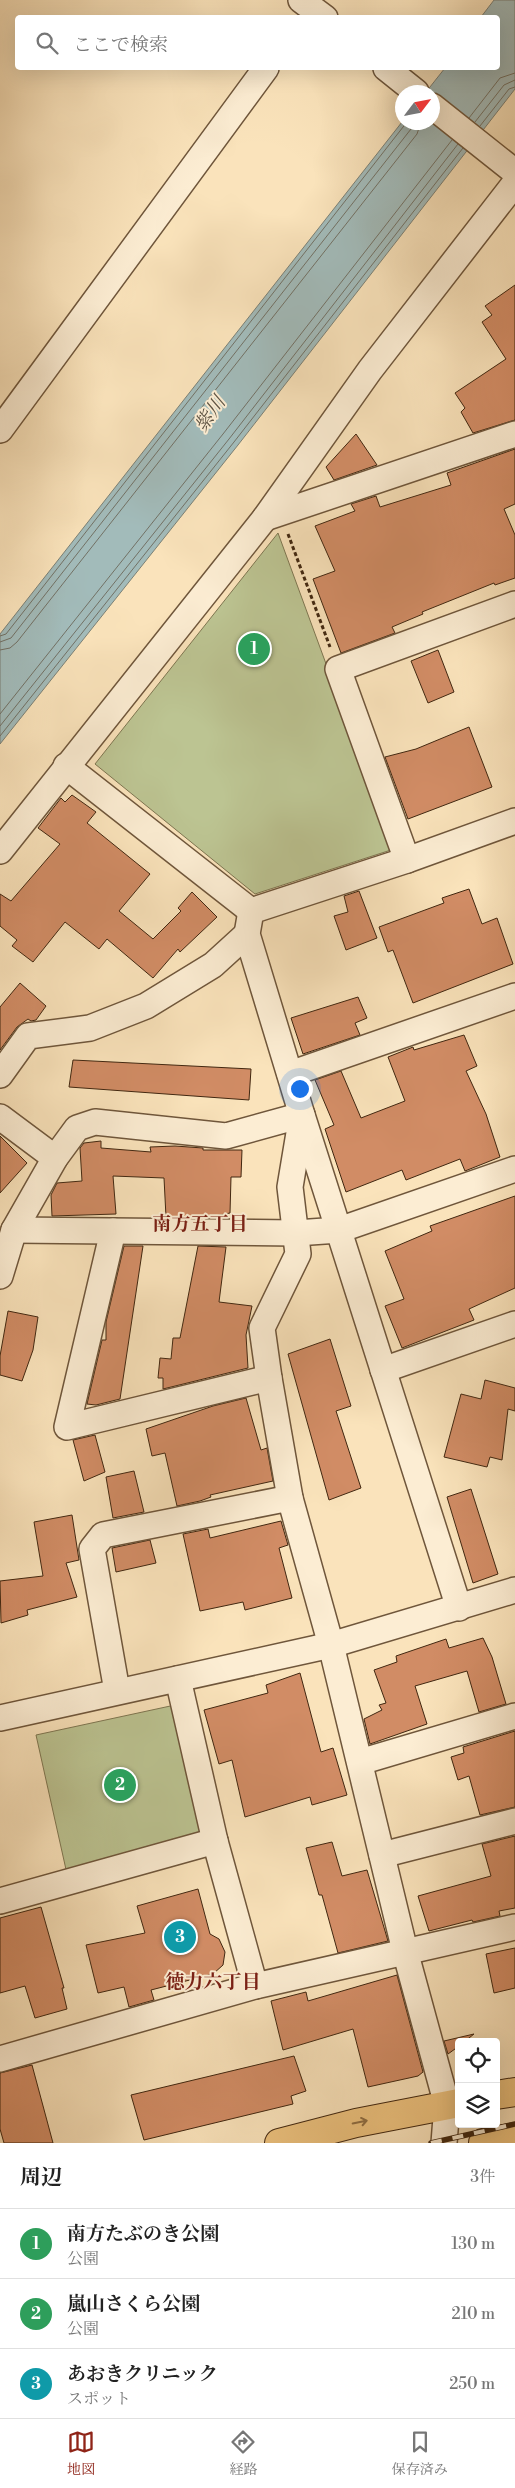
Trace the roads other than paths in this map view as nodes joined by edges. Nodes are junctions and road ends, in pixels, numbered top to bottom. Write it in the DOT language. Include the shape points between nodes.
graph roads {
  1 [pos="265,70"];
  2 [pos="388,70"];
  3 [pos="407,85"];
  4 [pos="440,112"];
  5 [pos="515,172"];
  6 [pos="515,182"];
  7 [pos="0,430"];
  8 [pos="515,434"];
  9 [pos="272,515"];
  10 [pos="515,604"];
  11 [pos="66,766"];
  12 [pos="515,820"];
  13 [pos="0,850"];
  14 [pos="407,860"];
  15 [pos="249,922"];
  16 [pos="515,996"];
  17 [pos="290,1074"];
  18 [pos="0,1075"];
  19 [pos="302,1115"];
  20 [pos="0,1117"];
  21 [pos="55,1158"];
  22 [pos="515,1169"];
  23 [pos="14,1230"];
  24 [pos="339,1230"];
  25 [pos="113,1231"];
  26 [pos="296,1233"];
  27 [pos="0,1276"];
  28 [pos="515,1324"];
  29 [pos="383,1370"];
  30 [pos="269,1378"];
  31 [pos="290,1498"];
  32 [pos="515,1590"];
  33 [pos="459,1608"];
  34 [pos="331,1645"];
  35 [pos="178,1679"];
  36 [pos="117,1691"];
  37 [pos="515,1716"];
  38 [pos="0,1718"];
  39 [pos="360,1762"];
  40 [pos="515,1821"];
  41 [pos="215,1842"];
  42 [pos="382,1855"];
  43 [pos="0,1901"];
  44 [pos="515,1927"];
  45 [pos="405,1951"];
  46 [pos="255,1986"];
  47 [pos="0,2059"];
  48 [pos="515,2092"];
  49 [pos="500,2094"];
  50 [pos="453,2104"];
  51 [pos="515,2137"];
  52 [pos="279,2143"];
  53 [pos="444,2143"];
  54 [pos="483,2143"];
  1 -- 7 [label="street"];
  2 -- 3 [label="street"];
  4 -- 5 [label="street"];
  6 -- 9 [label="street" via="370,370"];
  8 -- 9 [label="street"];
  9 -- 11 [label="street"];
  10 -- 14 [label="street" via="338,669"];
  11 -- 13 [label="street"];
  11 -- 15 [label="street"];
  12 -- 14 [label="street"];
  14 -- 15 [label="street"];
  15 -- 17 [label="street"];
  15 -- 18 [label="street" via="213,965 146,1006 90,1028 28,1036"];
  16 -- 17 [label="street"];
  17 -- 19 [label="street"];
  19 -- 21 [label="street" via="226,1136 95,1122 77,1128"];
  19 -- 24 [label="street"];
  19 -- 26 [label="street" via="290,1188"];
  20 -- 21 [label="street"];
  21 -- 23 [label="street"];
  22 -- 24 [label="street"];
  23 -- 25 [label="street"];
  23 -- 27 [label="street"];
  24 -- 26 [label="street"];
  24 -- 29 [label="street"];
  25 -- 26 [label="street"];
  25 -- 30 [label="street" via="67,1426"];
  26 -- 30 [label="street" via="298,1254 262,1328"];
  28 -- 29 [label="street"];
  29 -- 33 [label="street"];
  30 -- 31 [label="street"];
  31 -- 34 [label="street"];
  31 -- 36 [label="street" via="103,1535 92,1549"];
  32 -- 33 [label="street"];
  33 -- 34 [label="street"];
  34 -- 35 [label="street"];
  34 -- 39 [label="street"];
  35 -- 36 [label="street"];
  35 -- 41 [label="street"];
  36 -- 38 [label="street"];
  37 -- 39 [label="street"];
  39 -- 42 [label="street"];
  40 -- 42 [label="street"];
  41 -- 43 [label="street"];
  41 -- 46 [label="street"];
  42 -- 45 [label="street"];
  44 -- 45 [label="street"];
  45 -- 46 [label="street"];
  45 -- 50 [label="street"];
  46 -- 47 [label="street"];
  48 -- 49 [label="highway"];
  52 -- 50 [label="highway, one-way" via="356,2122"];
  50 -- 53 [label="street"];
  51 -- 54 [label="highway"];
}
